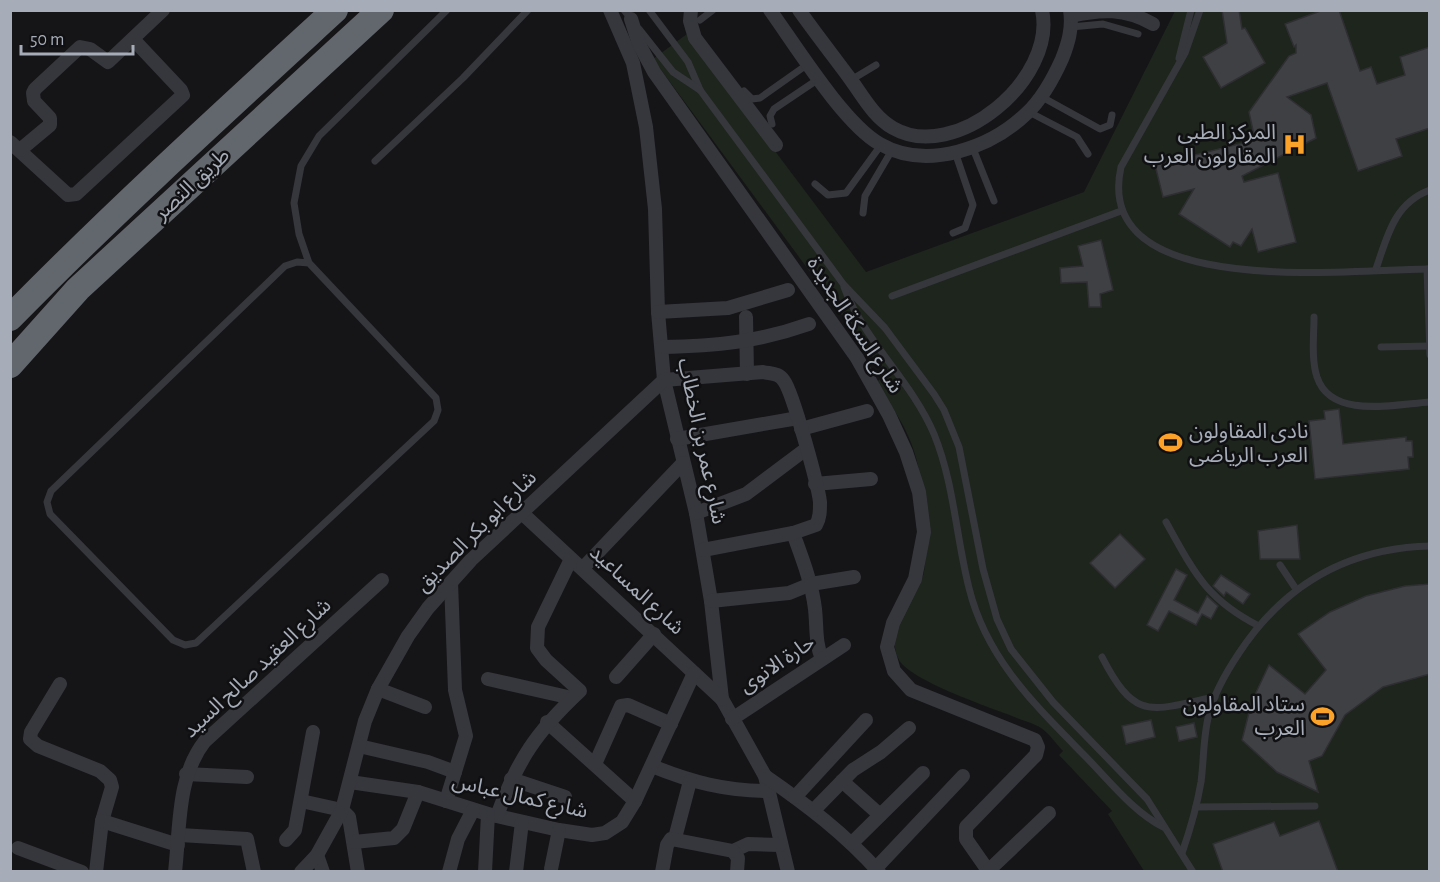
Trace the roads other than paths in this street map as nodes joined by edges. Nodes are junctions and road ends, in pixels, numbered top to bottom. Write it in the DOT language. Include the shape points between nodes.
graph roads {
  1 [pos="163,10"];
  2 [pos="335,10"];
  3 [pos="381,10"];
  4 [pos="447,10"];
  5 [pos="528,10"];
  6 [pos="610,10"];
  7 [pos="649,10"];
  8 [pos="713,10"];
  9 [pos="770,10"];
  10 [pos="799,10"];
  11 [pos="1042,10"];
  12 [pos="1191,10"];
  13 [pos="1200,10"];
  14 [pos="1101,11"];
  15 [pos="1138,13"];
  16 [pos="628,15"];
  17 [pos="696,15"];
  18 [pos="1070,18"];
  19 [pos="1153,24"];
  20 [pos="1138,34"];
  21 [pos="133,39"];
  22 [pos="809,63"];
  23 [pos="1178,64"];
  24 [pos="876,65"];
  25 [pos="820,78"];
  26 [pos="851,81"];
  27 [pos="1022,84"];
  28 [pos="700,90"];
  29 [pos="744,91"];
  30 [pos="1042,97"];
  31 [pos="1029,112"];
  32 [pos="1112,115"];
  33 [pos="772,124"];
  34 [pos="893,128"];
  35 [pos="776,145"];
  36 [pos="15,146"];
  37 [pos="972,146"];
  38 [pos="886,148"];
  39 [pos="955,152"];
  40 [pos="1088,154"];
  41 [pos="375,161"];
  42 [pos="815,184"];
  43 [pos="1430,190"];
  44 [pos="994,201"];
  45 [pos="1122,211"];
  46 [pos="863,213"];
  47 [pos="953,233"];
  48 [pos="309,263"];
  49 [pos="1376,269"];
  50 [pos="1428,269"];
  51 [pos="844,285"];
  52 [pos="788,290"];
  53 [pos="892,296"];
  54 [pos="658,312"];
  55 [pos="746,317"];
  56 [pos="1314,317"];
  57 [pos="10,318"];
  58 [pos="809,324"];
  59 [pos="748,342"];
  60 [pos="1429,346"];
  61 [pos="662,347"];
  62 [pos="1381,347"];
  63 [pos="1430,355"];
  64 [pos="10,365"];
  65 [pos="747,374"];
  66 [pos="664,380"];
  67 [pos="1430,402"];
  68 [pos="867,411"];
  69 [pos="799,424"];
  70 [pos="677,439"];
  71 [pos="806,449"];
  72 [pos="683,463"];
  73 [pos="871,479"];
  74 [pos="815,484"];
  75 [pos="522,513"];
  76 [pos="696,513"];
  77 [pos="1166,522"];
  78 [pos="793,533"];
  79 [pos="1430,546"];
  80 [pos="703,550"];
  81 [pos="571,559"];
  82 [pos="1280,565"];
  83 [pos="583,568"];
  84 [pos="854,577"];
  85 [pos="382,580"];
  86 [pos="451,582"];
  87 [pos="811,584"];
  88 [pos="1296,589"];
  89 [pos="711,602"];
  90 [pos="1259,626"];
  91 [pos="654,634"];
  92 [pos="844,645"];
  93 [pos="1102,657"];
  94 [pos="822,659"];
  95 [pos="1019,662"];
  96 [pos="1006,670"];
  97 [pos="694,673"];
  98 [pos="616,677"];
  99 [pos="488,679"];
  100 [pos="60,684"];
  101 [pos="378,688"];
  102 [pos="576,694"];
  103 [pos="1215,697"];
  104 [pos="722,699"];
  105 [pos="425,707"];
  106 [pos="732,719"];
  107 [pos="866,720"];
  108 [pos="547,722"];
  109 [pos="671,724"];
  110 [pos="909,728"];
  111 [pos="313,732"];
  112 [pos="359,746"];
  113 [pos="595,764"];
  114 [pos="652,766"];
  115 [pos="455,772"];
  116 [pos="923,773"];
  117 [pos="186,774"];
  118 [pos="765,776"];
  119 [pos="963,776"];
  120 [pos="247,777"];
  121 [pos="511,779"];
  122 [pos="690,781"];
  123 [pos="842,781"];
  124 [pos="1130,781"];
  125 [pos="350,782"];
  126 [pos="1119,790"];
  127 [pos="768,791"];
  128 [pos="418,792"];
  129 [pos="565,796"];
  130 [pos="795,797"];
  131 [pos="301,801"];
  132 [pos="446,801"];
  133 [pos="635,801"];
  134 [pos="1315,806"];
  135 [pos="1196,807"];
  136 [pos="342,810"];
  137 [pos="473,810"];
  138 [pos="814,810"];
  139 [pos="1049,813"];
  140 [pos="492,815"];
  141 [pos="880,815"];
  142 [pos="102,821"];
  143 [pos="522,822"];
  144 [pos="1164,827"];
  145 [pos="559,830"];
  146 [pos="675,838"];
  147 [pos="179,840"];
  148 [pos="286,840"];
  149 [pos="354,842"];
  150 [pos="852,843"];
  151 [pos="780,845"];
  152 [pos="18,848"];
  153 [pos="733,850"];
  154 [pos="1182,853"];
  155 [pos="317,855"];
  156 [pos="551,869"];
  157 [pos="878,870"];
  158 [pos="988,871"];
  159 [pos="82,872"];
  160 [pos="96,872"];
  161 [pos="175,872"];
  162 [pos="254,872"];
  163 [pos="301,872"];
  164 [pos="323,872"];
  165 [pos="358,872"];
  166 [pos="449,872"];
  167 [pos="485,872"];
  168 [pos="516,872"];
  169 [pos="662,872"];
  170 [pos="737,872"];
  171 [pos="788,872"];
  172 [pos="1193,872"];
  1 -- 21 [label="street"];
  2 -- 57 [label="highway, طريق النصر" via="157,174"];
  3 -- 64 [label="highway, طريق النصر" via="78,290"];
  4 -- 48 [label="lane" via="319,136 301,166 294,203 298,234"];
  5 -- 41 [label="lane"];
  6 -- 54 [label="street, شارع عمر بن الخطاب" via="633,63 646,126 656,209"];
  7 -- 28 [label="lane" via="688,62"];
  8 -- 17 [label="lane"];
  9 -- 22 [label="street"];
  10 -- 26 [label="street"];
  11 -- 27 [label="street" via="1043,41"];
  12 -- 23 [label="lane"];
  13 -- 23 [label="lane"];
  14 -- 15 [label="street"];
  14 -- 18 [label="street"];
  15 -- 19 [label="street"];
  16 -- 28 [label="lane" via="673,72"];
  16 -- 158 [label="street, شارع السكة الجديدة" via="650,65 856,358 906,452 919,492 924,532 915,579 893,623 887,647 894,671 911,690 1035,740 1038,747 1036,755 966,827 966,839"];
  17 -- 35 [label="street" via="691,28 695,38"];
  18 -- 20 [label="lane"];
  18 -- 30 [label="street" via="1068,45"];
  21 -- 36 [label="street" via="108,62 80,47 33,93 34,101 51,121"];
  21 -- 36 [label="street" via="182,90 178,102 76,194 68,195"];
  22 -- 25 [label="street"];
  22 -- 29 [label="lane" via="760,98 752,99"];
  23 -- 45 [label="lane" via="1121,167 1118,182"];
  24 -- 26 [label="lane"];
  25 -- 33 [label="lane" via="774,109 770,116"];
  25 -- 38 [label="street" via="858,127"];
  26 -- 34 [label="street"];
  27 -- 30 [label="street"];
  27 -- 34 [label="street" via="989,114 948,132 923,136"];
  28 -- 51 [label="lane"];
  30 -- 31 [label="street"];
  30 -- 32 [label="lane" via="1101,129 1110,125"];
  31 -- 37 [label="street"];
  31 -- 40 [label="lane" via="1077,137"];
  34 -- 38 [label="street"];
  37 -- 39 [label="street"];
  37 -- 44 [label="lane"];
  38 -- 39 [label="street" via="920,157"];
  38 -- 42 [label="lane" via="846,193 828,195"];
  38 -- 46 [label="lane" via="865,196"];
  39 -- 47 [label="lane" via="973,205 965,228"];
  43 -- 49 [label="lane" via="1409,201 1396,216"];
  45 -- 49 [label="lane" via="1128,224 1149,244 1218,266 1285,272"];
  45 -- 53 [label="lane"];
  48 -- 48 [label="lane" via="285,266 51,490 47,502 50,514 173,640 185,645 196,643 434,421 438,410 436,398"];
  49 -- 50 [label="lane"];
  50 -- 60 [label="lane"];
  51 -- 95 [label="lane" via="885,328 944,410 964,467 993,604"];
  51 -- 96 [label="lane" via="855,312 907,383 934,435 947,473 972,601 986,637"];
  52 -- 54 [label="street" via="728,308"];
  54 -- 61 [label="street, شارع عمر بن الخطاب"];
  55 -- 59 [label="street"];
  56 -- 67 [label="lane" via="1316,372 1331,395 1359,406"];
  58 -- 59 [label="street"];
  59 -- 61 [label="street"];
  59 -- 65 [label="street"];
  60 -- 62 [label="lane"];
  60 -- 63 [label="lane"];
  61 -- 66 [label="street, شارع عمر بن الخطاب"];
  65 -- 66 [label="street"];
  65 -- 69 [label="street" via="778,375 785,382"];
  66 -- 70 [label="street, شارع عمر بن الخطاب"];
  66 -- 75 [label="street, شارع ابو بكر الصديق"];
  68 -- 69 [label="street"];
  69 -- 70 [label="street"];
  69 -- 71 [label="street"];
  70 -- 72 [label="street, شارع عمر بن الخطاب"];
  71 -- 74 [label="street"];
  71 -- 76 [label="street" via="746,494"];
  72 -- 76 [label="street, شارع عمر بن الخطاب"];
  72 -- 83 [label="street"];
  73 -- 74 [label="street"];
  74 -- 78 [label="street" via="820,518 816,525"];
  75 -- 81 [label="street, شارع المساعيد"];
  75 -- 86 [label="street, شارع ابو بكر الصديق"];
  76 -- 80 [label="street, شارع عمر بن الخطاب"];
  77 -- 90 [label="lane" via="1209,591 1229,609"];
  78 -- 80 [label="street"];
  78 -- 87 [label="street"];
  79 -- 88 [label="lane" via="1364,556 1317,575"];
  80 -- 89 [label="street, شارع عمر بن الخطاب"];
  81 -- 83 [label="street, شارع المساعيد"];
  81 -- 102 [label="street" via="536,637 537,648"];
  82 -- 88 [label="lane"];
  83 -- 91 [label="street, شارع المساعيد"];
  84 -- 87 [label="street"];
  85 -- 117 [label="street, شارع العقيد صالح السيد" via="205,741"];
  86 -- 101 [label="street, شارع ابو بكر الصديق" via="408,636"];
  86 -- 115 [label="street" via="455,690 466,736"];
  87 -- 89 [label="street" via="789,593"];
  87 -- 94 [label="street" via="815,639"];
  88 -- 90 [label="lane"];
  89 -- 104 [label="street, شارع عمر بن الخطاب"];
  90 -- 103 [label="lane" via="1234,660"];
  91 -- 97 [label="street, شارع المساعيد"];
  91 -- 98 [label="street"];
  92 -- 94 [label="street, حارة الانوى"];
  93 -- 103 [label="lane" via="1117,685 1142,706 1160,708"];
  94 -- 106 [label="street, حارة الانوى"];
  95 -- 96 [label="lane"];
  95 -- 124 [label="lane"];
  96 -- 126 [label="lane"];
  97 -- 104 [label="street, شارع المساعيد"];
  97 -- 109 [label="street, شارع كمال عباس"];
  99 -- 102 [label="street"];
  100 -- 142 [label="street" via="30,739 106,775 112,787"];
  101 -- 105 [label="street"];
  101 -- 112 [label="street, شارع ابو بكر الصديق"];
  102 -- 108 [label="street"];
  103 -- 135 [label="lane" via="1206,727"];
  104 -- 106 [label="street, شارع عمر بن الخطاب"];
  106 -- 118 [label="street, شارع عمر بن الخطاب"];
  107 -- 130 [label="street"];
  108 -- 113 [label="street"];
  108 -- 121 [label="street"];
  109 -- 113 [label="street" via="628,705 621,706"];
  109 -- 114 [label="street, شارع كمال عباس"];
  110 -- 123 [label="street"];
  111 -- 131 [label="street"];
  112 -- 115 [label="street"];
  112 -- 125 [label="street, شارع ابو بكر الصديق"];
  113 -- 133 [label="street"];
  114 -- 122 [label="street"];
  114 -- 133 [label="street, شارع كمال عباس"];
  115 -- 132 [label="street"];
  116 -- 141 [label="street"];
  117 -- 120 [label="street"];
  117 -- 147 [label="street, شارع العقيد صالح السيد"];
  118 -- 127 [label="street, شارع عمر بن الخطاب"];
  118 -- 130 [label="street"];
  119 -- 157 [label="street"];
  121 -- 129 [label="street"];
  121 -- 140 [label="street"];
  122 -- 127 [label="street" via="725,789"];
  122 -- 146 [label="street"];
  123 -- 138 [label="street"];
  123 -- 141 [label="street"];
  124 -- 126 [label="lane"];
  124 -- 144 [label="lane"];
  125 -- 128 [label="street, شارع كمال عباس"];
  125 -- 136 [label="street, شارع ابو بكر الصديق"];
  126 -- 144 [label="lane" via="1144,815"];
  127 -- 151 [label="street, شارع عمر بن الخطاب"];
  128 -- 132 [label="street, شارع كمال عباس"];
  128 -- 149 [label="street" via="403,829 394,838"];
  130 -- 138 [label="street"];
  131 -- 136 [label="street"];
  131 -- 148 [label="street" via="295,830"];
  132 -- 137 [label="street, شارع كمال عباس"];
  133 -- 145 [label="street, شارع كمال عباس" via="622,822 606,833"];
  134 -- 135 [label="lane"];
  135 -- 154 [label="lane"];
  136 -- 149 [label="street" via="349,817"];
  136 -- 155 [label="street, شارع ابو بكر الصديق"];
  137 -- 140 [label="street, شارع كمال عباس"];
  137 -- 166 [label="street" via="458,839"];
  138 -- 150 [label="street"];
  139 -- 158 [label="street"];
  140 -- 143 [label="street, شارع كمال عباس"];
  140 -- 167 [label="street"];
  141 -- 150 [label="street"];
  142 -- 147 [label="street"];
  142 -- 160 [label="street"];
  143 -- 145 [label="street, شارع كمال عباس"];
  143 -- 168 [label="street"];
  144 -- 154 [label="lane"];
  145 -- 156 [label="street"];
  146 -- 153 [label="street"];
  146 -- 169 [label="street" via="668,842"];
  147 -- 161 [label="street, شارع العقيد صالح السيد"];
  147 -- 162 [label="street" via="247,839"];
  149 -- 165 [label="street"];
  150 -- 157 [label="street"];
  151 -- 153 [label="street" via="748,844"];
  151 -- 171 [label="street, شارع عمر بن الخطاب"];
  152 -- 159 [label="street"];
  153 -- 170 [label="street" via="738,858"];
  154 -- 172 [label="lane"];
  155 -- 163 [label="street, شارع ابو بكر الصديق"];
  155 -- 164 [label="street"];
}
